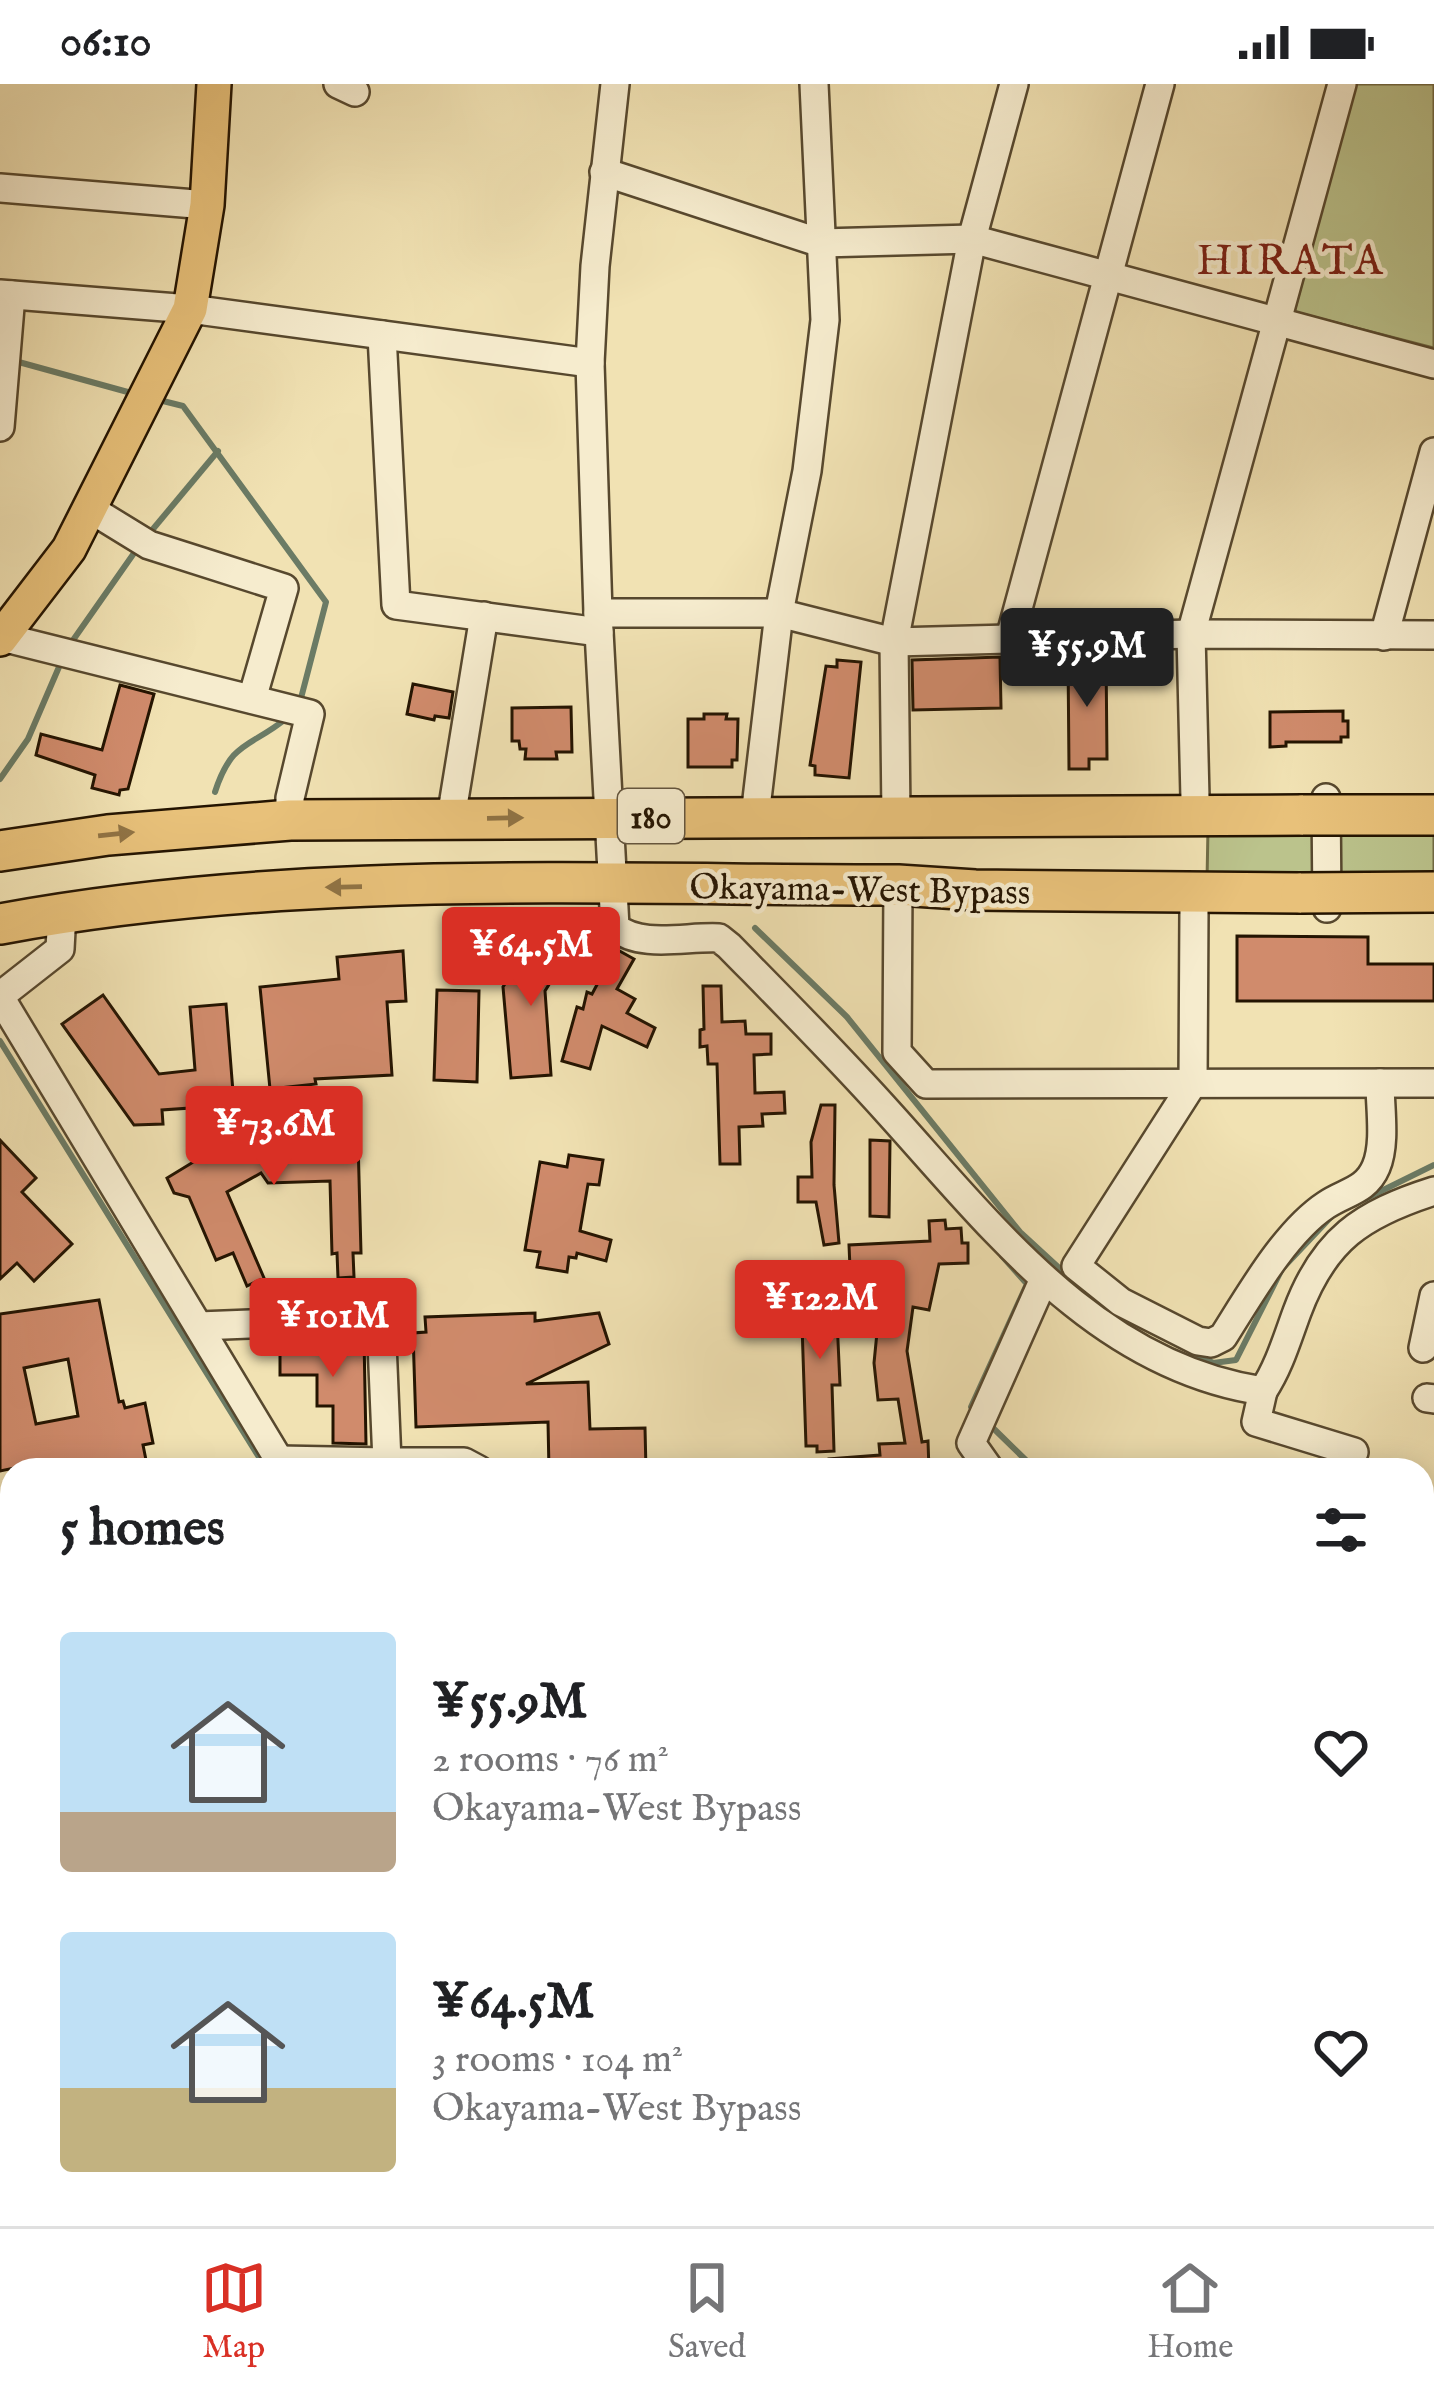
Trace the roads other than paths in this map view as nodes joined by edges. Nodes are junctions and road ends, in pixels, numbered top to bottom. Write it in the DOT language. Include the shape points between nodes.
graph roads {
  1 [pos="214,84"];
  2 [pos="615,84"];
  3 [pos="814,84"];
  4 [pos="1014,84"];
  5 [pos="1160,84"];
  6 [pos="1342,84"];
  7 [pos="604,172"];
  8 [pos="0,188"];
  9 [pos="207,205"];
  10 [pos="972,239"];
  11 [pos="821,242"];
  12 [pos="1108,276"];
  13 [pos="5,294"];
  14 [pos="190,309"];
  15 [pos="1278,321"];
  16 [pos="382,335"];
  17 [pos="590,363"];
  18 [pos="1434,364"];
  19 [pos="0,428"];
  20 [pos="1434,452"];
  21 [pos="92,510"];
  22 [pos="778,614"];
  23 [pos="484,616"];
  24 [pos="598,622"];
  25 [pos="1191,634"];
  26 [pos="1434,635"];
  27 [pos="1384,636"];
  28 [pos="1,638"];
  29 [pos="1010,638"];
  30 [pos="894,642"];
  31 [pos="252,700"];
  32 [pos="1195,798"];
  33 [pos="1434,799"];
  34 [pos="1314,807"];
  35 [pos="963,815"];
  36 [pos="1434,815"];
  37 [pos="755,816"];
  38 [pos="896,816"];
  39 [pos="608,817"];
  40 [pos="451,818"];
  41 [pos="290,820"];
  42 [pos="0,851"];
  43 [pos="613,884"];
  44 [pos="898,885"];
  45 [pos="975,890"];
  46 [pos="1434,892"];
  47 [pos="1314,900"];
  48 [pos="1434,906"];
  49 [pos="1194,909"];
  50 [pos="62,912"];
  51 [pos="0,924"];
  52 [pos="0,996"];
  53 [pos="1193,1083"];
  54 [pos="1380,1083"];
  55 [pos="1434,1083"];
  56 [pos="1434,1191"];
  57 [pos="1043,1281"];
  58 [pos="1433,1306"];
  59 [pos="199,1326"];
  60 [pos="1423,1348"];
  61 [pos="1263,1391"];
  62 [pos="1354,1452"];
  63 [pos="278,1458"];
  64 [pos="387,1458"];
  65 [pos="982,1458"];
  1 -- 9 [label="main road"];
  2 -- 7 [label="street"];
  3 -- 11 [label="street"];
  4 -- 10 [label="street"];
  5 -- 12 [label="street"];
  6 -- 15 [label="street"];
  7 -- 11 [label="street"];
  7 -- 17 [label="street"];
  8 -- 9 [label="street"];
  9 -- 14 [label="main road"];
  10 -- 11 [label="street"];
  10 -- 12 [label="street"];
  10 -- 30 [label="street"];
  11 -- 22 [label="street" via="825,320 807,471"];
  12 -- 15 [label="street"];
  12 -- 29 [label="street"];
  13 -- 14 [label="street"];
  13 -- 19 [label="street"];
  14 -- 16 [label="street"];
  14 -- 21 [label="main road"];
  15 -- 18 [label="street"];
  15 -- 25 [label="street"];
  16 -- 17 [label="street"];
  16 -- 23 [label="street" via="396,605"];
  17 -- 24 [label="street"];
  20 -- 27 [label="street"];
  21 -- 28 [label="main road"];
  21 -- 31 [label="street" via="143,542 284,588"];
  22 -- 24 [label="street"];
  22 -- 30 [label="street"];
  22 -- 37 [label="street"];
  23 -- 24 [label="street"];
  23 -- 40 [label="street"];
  24 -- 39 [label="street"];
  25 -- 27 [label="street"];
  25 -- 29 [label="street"];
  25 -- 32 [label="street"];
  26 -- 27 [label="street"];
  28 -- 31 [label="street"];
  29 -- 30 [label="street"];
  30 -- 38 [label="street"];
  31 -- 41 [label="street" via="310,714"];
  32 -- 34 [label="street"];
  32 -- 35 [label="street" via="1022,803"];
  33 -- 34 [label="street"];
  34 -- 35 [label="highway, Okayama-West Bypass / 180"];
  34 -- 36 [label="highway, Okayama-West Bypass / 180, bridge"];
  34 -- 47 [label="street"];
  35 -- 38 [label="highway, Okayama-West Bypass / 180"];
  37 -- 38 [label="highway, Okayama-West Bypass / 180"];
  37 -- 39 [label="highway, Okayama-West Bypass / 180"];
  40 -- 39 [label="highway, Okayama-West Bypass / 180, one-way"];
  39 -- 43 [label="street"];
  40 -- 41 [label="highway, Okayama-West Bypass / 180"];
  42 -- 41 [label="highway, Okayama-West Bypass / 180, one-way"];
  43 -- 44 [label="highway, Okayama-West Bypass / 180"];
  43 -- 50 [label="highway, Okayama-West Bypass / 180, one-way" via="291,888"];
  43 -- 57 [label="street" via="615,927 626,936 719,938 729,946"];
  44 -- 45 [label="highway, Okayama-West Bypass / 180"];
  44 -- 53 [label="street" via="897,1052 926,1084"];
  45 -- 47 [label="highway, Okayama-West Bypass / 180"];
  45 -- 49 [label="street" via="1025,908"];
  46 -- 47 [label="highway, Okayama-West Bypass / 180, bridge"];
  47 -- 48 [label="street"];
  47 -- 49 [label="street"];
  49 -- 53 [label="street"];
  50 -- 51 [label="highway, Okayama-West Bypass / 180"];
  50 -- 52 [label="street" via="60,949"];
  52 -- 59 [label="street"];
  53 -- 54 [label="street"];
  53 -- 54 [label="street" via="1076,1266 1121,1302 1211,1343 1324,1206 1371,1177 1379,1161"];
  54 -- 55 [label="street"];
  56 -- 61 [label="street" via="1373,1213 1323,1258"];
  57 -- 61 [label="street" via="1134,1346 1196,1376"];
  57 -- 65 [label="street" via="971,1443"];
  58 -- 60 [label="street"];
  59 -- 63 [label="street"];
  59 -- 64 [label="street" via="381,1319"];
  61 -- 62 [label="street" via="1256,1422"];
}
